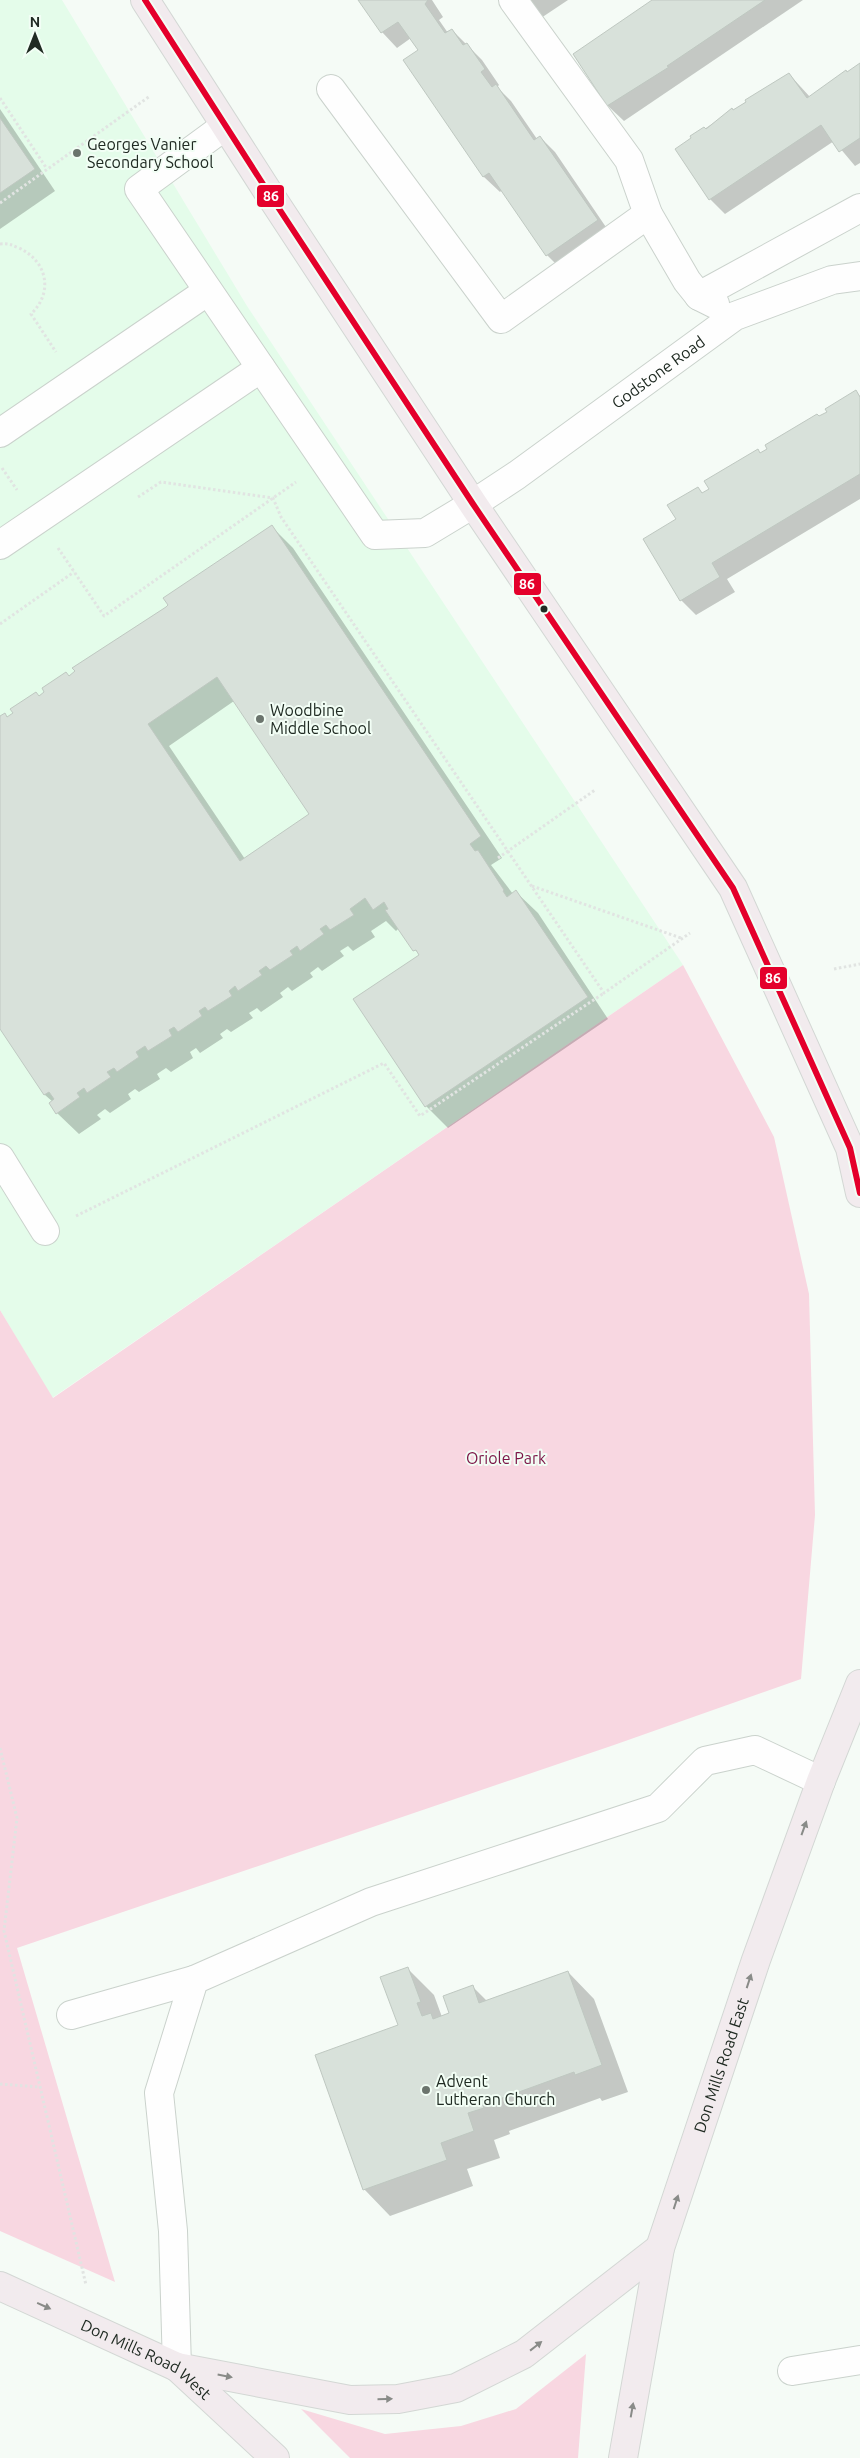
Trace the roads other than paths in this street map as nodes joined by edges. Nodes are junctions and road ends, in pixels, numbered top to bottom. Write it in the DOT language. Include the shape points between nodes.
graph roads {
  1 [pos="145,0"];
  2 [pos="523,3"];
  3 [pos="331,90"];
  4 [pos="225,126"];
  5 [pos="860,208"];
  6 [pos="648,214"];
  7 [pos="860,276"];
  8 [pos="208,290"];
  9 [pos="699,296"];
  10 [pos="735,316"];
  11 [pos="261,368"];
  12 [pos="0,433"];
  13 [pos="473,504"];
  14 [pos="0,545"];
  15 [pos="0,1158"];
  16 [pos="860,1193"];
  17 [pos="45,1231"];
  18 [pos="860,1684"];
  19 [pos="821,1781"];
  20 [pos="194,1980"];
  21 [pos="71,2015"];
  22 [pos="660,2248"];
  23 [pos="0,2286"];
  24 [pos="860,2360"];
  25 [pos="177,2367"];
  26 [pos="792,2371"];
  27 [pos="275,2458"];
  28 [pos="623,2458"];
  1 -- 4 [label="main road"];
  2 -- 6 [label="street" via="629,160"];
  3 -- 6 [label="street" via="501,319"];
  4 -- 8 [label="street" via="139,189"];
  4 -- 13 [label="main road"];
  5 -- 9 [label="street"];
  6 -- 9 [label="street"];
  7 -- 10 [label="street, Godstone Road" via="832,280"];
  8 -- 11 [label="street"];
  8 -- 12 [label="street"];
  9 -- 10 [label="street"];
  10 -- 13 [label="street, Godstone Road"];
  11 -- 13 [label="street, Godstone Road" via="374,535 425,533"];
  11 -- 14 [label="street"];
  13 -- 16 [label="main road" via="732,888 850,1148"];
  15 -- 17 [label="street"];
  18 -- 19 [label="main road, Don Mills Road East"];
  19 -- 20 [label="street" via="755,1750 705,1761 658,1808 371,1902"];
  22 -- 19 [label="main road, Don Mills Road East, one-way" via="756,1960"];
  20 -- 21 [label="street"];
  20 -- 25 [label="street" via="159,2092 174,2231"];
  25 -- 22 [label="main road, one-way" via="350,2400 398,2399 456,2388 524,2354"];
  28 -- 22 [label="main road, Don Mills Road East, one-way"];
  23 -- 25 [label="main road, Don Mills Road West, one-way"];
  24 -- 26 [label="street"];
  25 -- 27 [label="main road, Don Mills Road West"];
}
